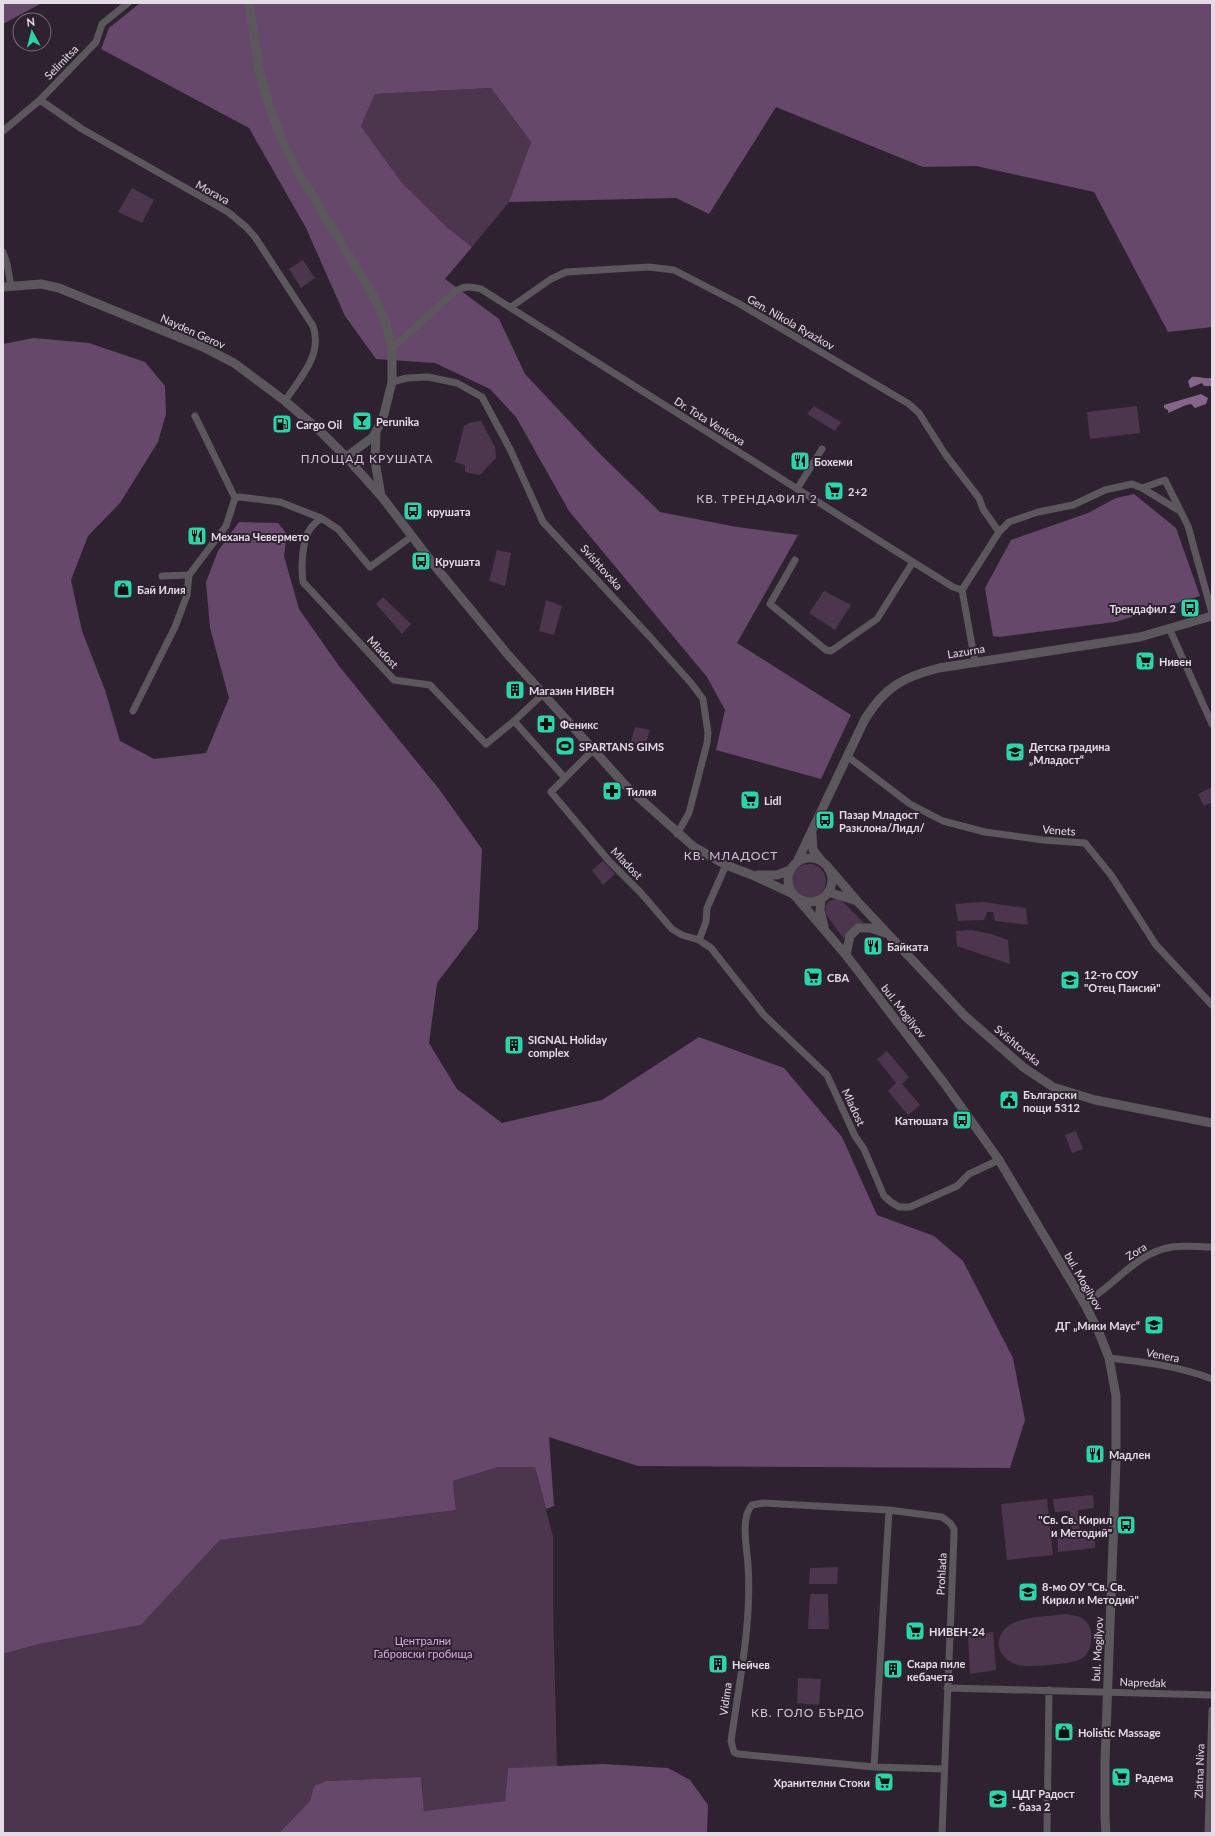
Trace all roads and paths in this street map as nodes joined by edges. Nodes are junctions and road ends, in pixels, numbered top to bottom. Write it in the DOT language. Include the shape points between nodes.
graph roads {
  1 [pos="128,3"];
  2 [pos="249,3"];
  3 [pos="40,100"];
  4 [pos="3,131"];
  5 [pos="3,252"];
  6 [pos="7,287"];
  7 [pos="511,307"];
  8 [pos="392,348"];
  9 [pos="392,382"];
  10 [pos="285,401"];
  11 [pos="195,416"];
  12 [pos="376,433"];
  13 [pos="822,449"];
  14 [pos="346,457"];
  15 [pos="1142,488"];
  16 [pos="796,489"];
  17 [pos="235,498"];
  18 [pos="382,498"];
  19 [pos="1180,512"];
  20 [pos="321,518"];
  21 [pos="999,532"];
  22 [pos="411,537"];
  23 [pos="795,560"];
  24 [pos="913,562"];
  25 [pos="189,575"];
  26 [pos="162,576"];
  27 [pos="962,590"];
  28 [pos="1212,615"];
  29 [pos="1169,628"];
  30 [pos="975,662"];
  31 [pos="543,694"];
  32 [pos="133,711"];
  33 [pos="514,721"];
  34 [pos="1212,724"];
  35 [pos="593,750"];
  36 [pos="847,756"];
  37 [pos="565,778"];
  38 [pos="812,833"];
  39 [pos="678,834"];
  40 [pos="797,862"];
  41 [pos="825,864"];
  42 [pos="726,865"];
  43 [pos="790,870"];
  44 [pos="752,874"];
  45 [pos="828,892"];
  46 [pos="794,896"];
  47 [pos="821,899"];
  48 [pos="857,901"];
  49 [pos="826,931"];
  50 [pos="888,934"];
  51 [pos="699,940"];
  52 [pos="846,955"];
  53 [pos="1212,1005"];
  54 [pos="1212,1123"];
  55 [pos="999,1160"];
  56 [pos="1212,1247"];
  57 [pos="1084,1303"];
  58 [pos="1109,1358"];
  59 [pos="1212,1379"];
  60 [pos="889,1510"];
  61 [pos="947,1688"];
  62 [pos="1049,1690"];
  63 [pos="1108,1691"];
  64 [pos="1212,1695"];
  65 [pos="1212,1710"];
  66 [pos="874,1767"];
  67 [pos="944,1768"];
  68 [pos="942,1833"];
  69 [pos="1047,1833"];
  70 [pos="1106,1833"];
  71 [pos="1208,1833"];
  1 -- 3 [label="street, Selimitsa" via="102,24 96,42"];
  2 -- 8 [label="street" via="259,69 270,109 283,142 372,293 385,320"];
  3 -- 4 [label="street, Selimitsa"];
  3 -- 10 [label="street, Morava" via="82,129 228,212 246,227 312,326 316,339 313,356"];
  5 -- 6 [label="street" via="7,264"];
  6 -- 10 [label="street, Nayden Gerov" via="50,285 203,346 234,363"];
  7 -- 8 [label="street, Dr. Tota Venkova" via="481,289 462,287"];
  7 -- 16 [label="street, Dr. Tota Venkova"];
  7 -- 21 [label="street, Gen. Nikola Ryazkov" via="551,279 566,272 649,267 684,274 909,404 919,413 945,454 979,498"];
  8 -- 9 [label="street"];
  9 -- 12 [label="street" via="383,418"];
  9 -- 39 [label="street, Svishtovska" via="428,377 456,383 482,397 510,449 543,522 651,638 703,699 707,743 689,814"];
  10 -- 14 [label="street, Nayden Gerov"];
  11 -- 17 [label="street"];
  12 -- 14 [label="street"];
  12 -- 18 [label="street" via="375,461"];
  13 -- 16 [label="street"];
  14 -- 18 [label="street"];
  15 -- 19 [label="street"];
  15 -- 19 [label="street" via="1165,480"];
  15 -- 21 [label="street" via="1132,484 1105,490 1073,505 1038,512 1009,522"];
  16 -- 24 [label="street, Dr. Tota Venkova"];
  17 -- 20 [label="street" via="240,496 280,502"];
  17 -- 25 [label="street" via="226,526"];
  18 -- 22 [label="street"];
  19 -- 28 [label="street" via="1188,526"];
  20 -- 22 [label="street" via="338,529 370,566"];
  20 -- 33 [label="street, Mladost" via="307,534 302,569 303,582 394,680 430,685 486,744"];
  21 -- 27 [label="street"];
  22 -- 31 [label="street"];
  23 -- 24 [label="street" via="770,604 826,650 831,651 877,619"];
  24 -- 27 [label="street, Dr. Tota Venkova"];
  25 -- 26 [label="street"];
  25 -- 32 [label="street" via="187,595 175,627"];
  27 -- 30 [label="street"];
  28 -- 29 [label="street, Lazurna"];
  29 -- 30 [label="street, Lazurna" via="1140,637"];
  29 -- 34 [label="street"];
  30 -- 36 [label="street, Lazurna" via="921,672 886,691 865,719"];
  31 -- 33 [label="street"];
  31 -- 35 [label="street"];
  33 -- 37 [label="street"];
  35 -- 37 [label="street"];
  35 -- 39 [label="street" via="626,786"];
  36 -- 38 [label="street, Lazurna"];
  36 -- 53 [label="street, Venets" via="910,804 943,821 985,832 1085,843 1111,875 1156,945"];
  37 -- 51 [label="street, Mladost" via="551,792 558,802 672,929"];
  38 -- 40 [label="street, Lazurna"];
  38 -- 41 [label="street" via="813,850"];
  39 -- 42 [label="street"];
  40 -- 41 [label="street" via="809,858"];
  40 -- 43 [label="street"];
  41 -- 45 [label="street" via="832,881"];
  41 -- 48 [label="street, Svishtovska"];
  42 -- 44 [label="street"];
  42 -- 51 [label="street" via="707,908 706,922"];
  43 -- 44 [label="street" via="777,875"];
  43 -- 46 [label="street" via="788,884"];
  44 -- 46 [label="street"];
  45 -- 47 [label="street"];
  45 -- 48 [label="street, Svishtovska"];
  46 -- 47 [label="street" via="808,902"];
  46 -- 49 [label="street, bul. Mogilyov"];
  47 -- 49 [label="street, bul. Mogilyov" via="821,917"];
  48 -- 50 [label="street, Svishtovska"];
  49 -- 52 [label="street, bul. Mogilyov"];
  50 -- 52 [label="street" via="870,928 858,928 850,936"];
  50 -- 54 [label="street, Svishtovska" via="965,1016 1023,1067 1053,1088 1096,1100"];
  51 -- 55 [label="street, Mladost" via="711,948 764,1015 827,1075 884,1196 891,1202 899,1207 910,1207 957,1186 969,1174"];
  52 -- 55 [label="street, bul. Mogilyov"];
  55 -- 57 [label="street, bul. Mogilyov"];
  56 -- 57 [label="street, Zora" via="1183,1246 1159,1250 1140,1260 1099,1295"];
  57 -- 58 [label="street, bul. Mogilyov"];
  58 -- 59 [label="street, Venera" via="1151,1363 1195,1372"];
  58 -- 63 [label="street, bul. Mogilyov" via="1116,1396 1116,1462"];
  60 -- 61 [label="street, Prohlada" via="942,1517 948,1520 954,1529"];
  60 -- 66 [label="street"];
  60 -- 66 [label="street, Vidima" via="763,1503 756,1503 749,1509 745,1518 749,1576 745,1637 730,1741 734,1752 738,1754"];
  61 -- 62 [label="street, Napredak"];
  61 -- 67 [label="street, Prohlada"];
  62 -- 63 [label="street, Napredak"];
  62 -- 69 [label="street"];
  63 -- 64 [label="street, Napredak"];
  63 -- 70 [label="street, bul. Mogilyov" via="1104,1761"];
  65 -- 71 [label="street, Zlatna Niva"];
  66 -- 67 [label="street, Vidima"];
  67 -- 68 [label="street, Prohlada"];
}
